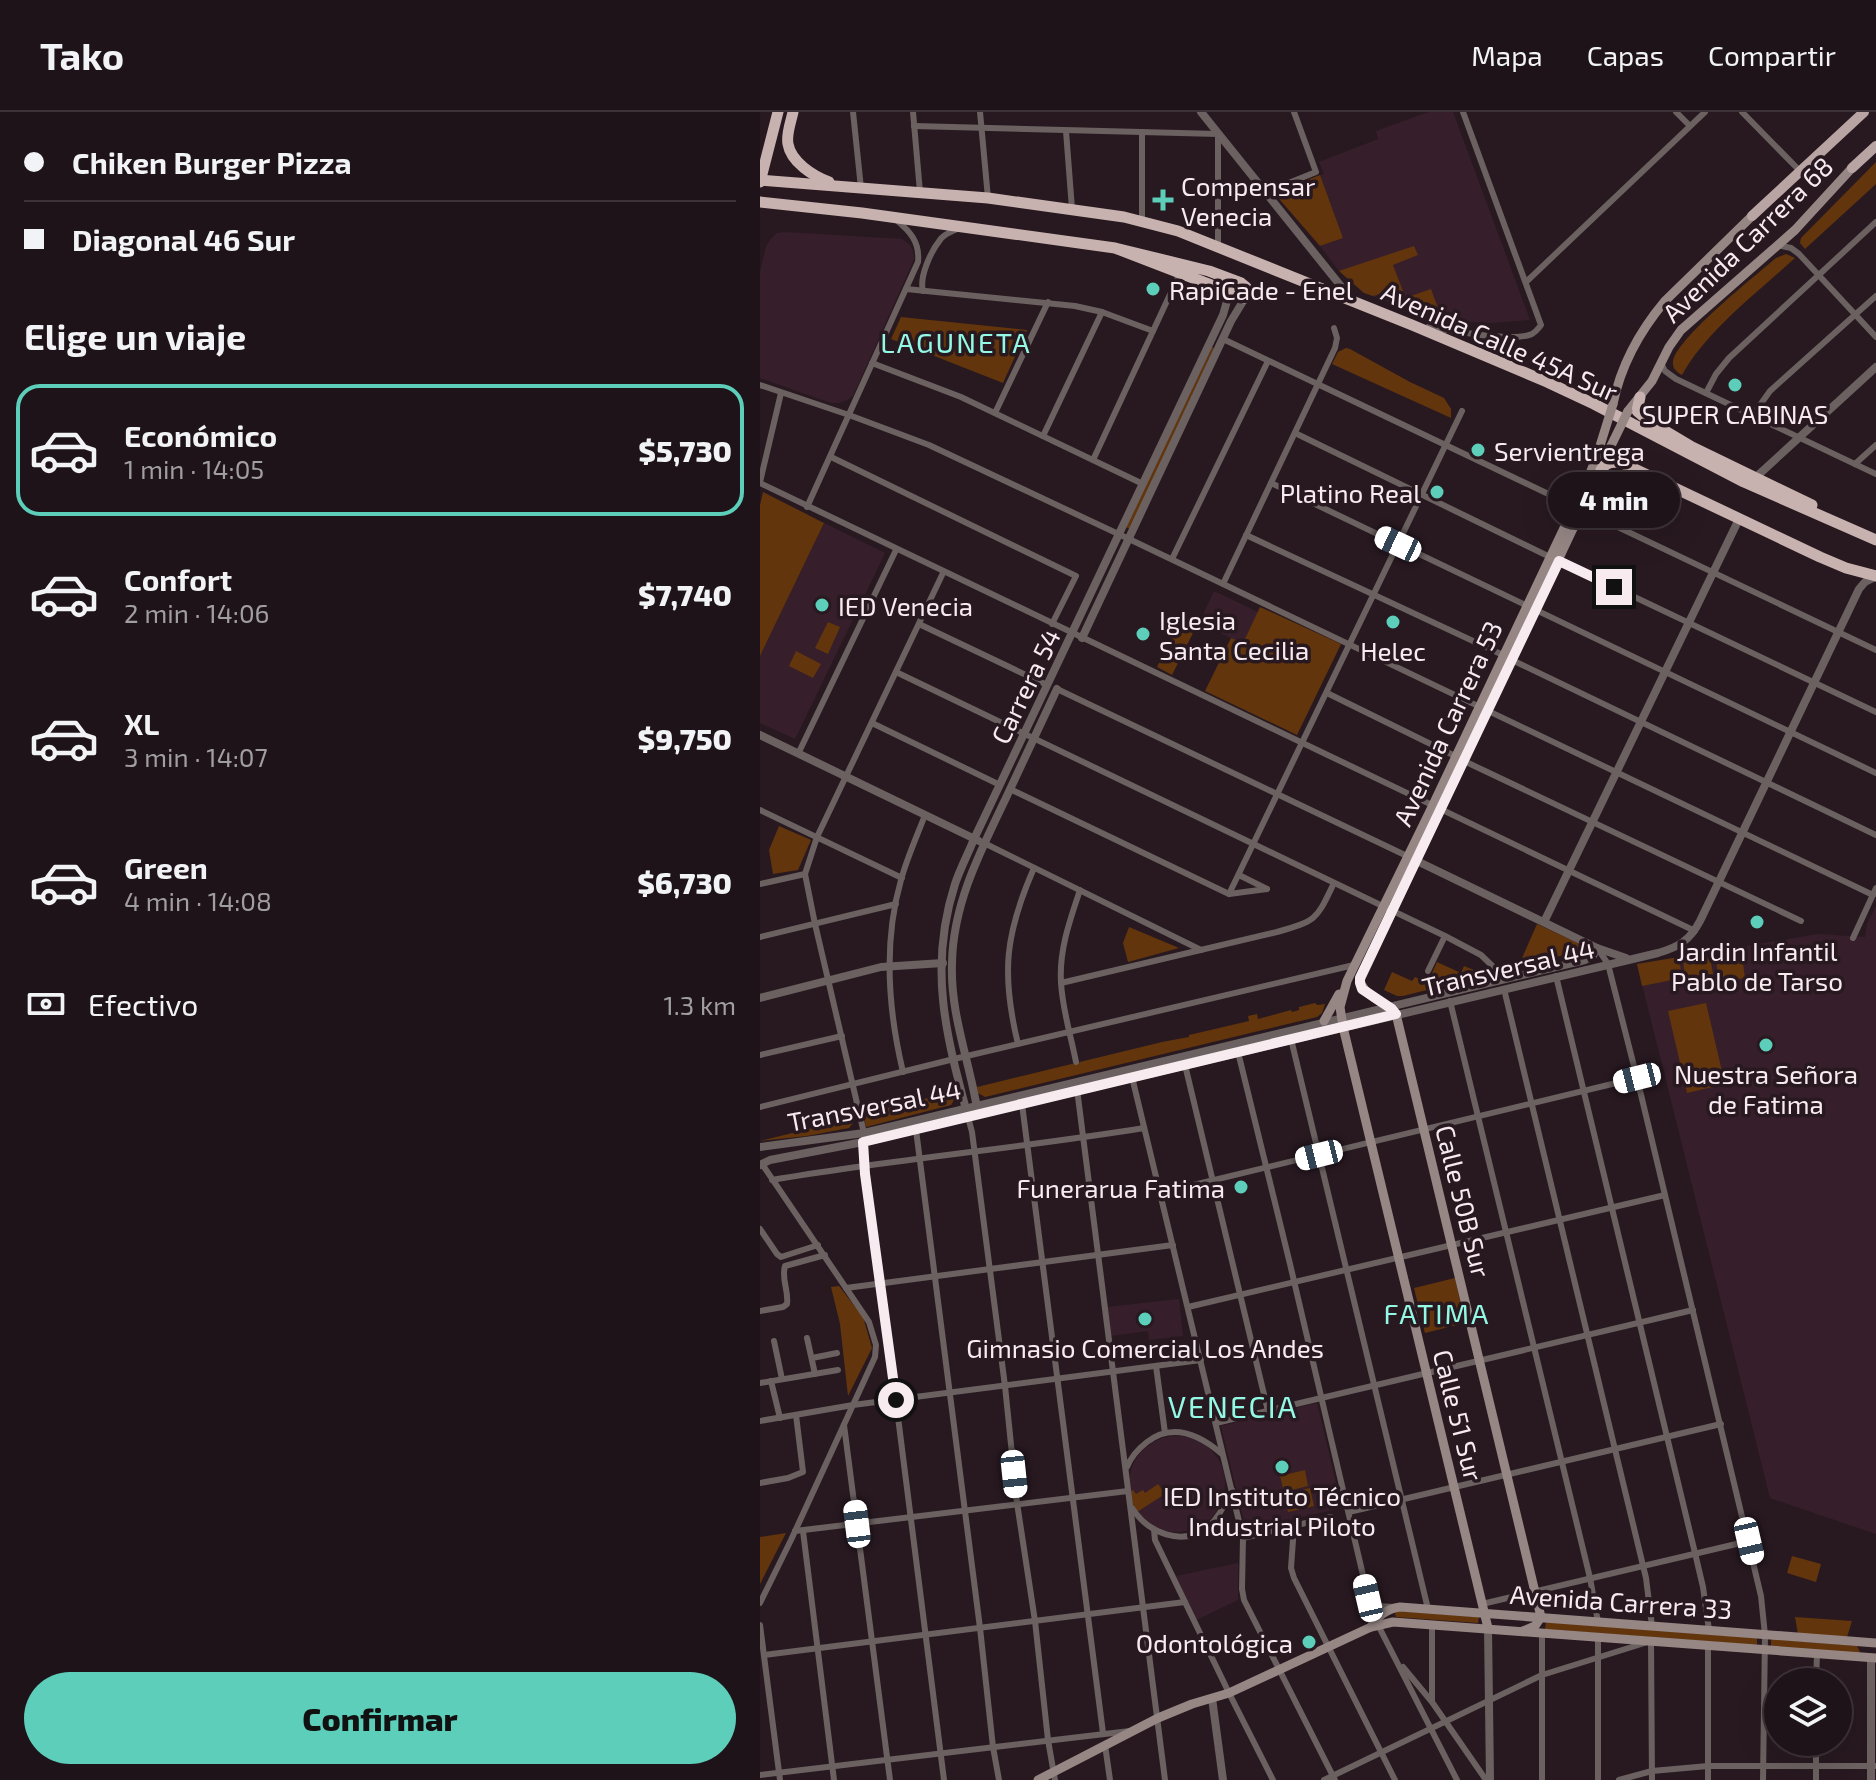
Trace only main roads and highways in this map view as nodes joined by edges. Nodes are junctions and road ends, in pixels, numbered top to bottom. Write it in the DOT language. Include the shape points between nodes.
graph roads {
  1 [pos="778,112"];
  2 [pos="793,112"];
  3 [pos="1864,112"];
  4 [pos="1876,146"];
  5 [pos="1852,168"];
  6 [pos="760,181"];
  7 [pos="844,187"];
  8 [pos="760,202"];
  9 [pos="1752,216"];
  10 [pos="1115,248"];
  11 [pos="1640,397"];
  12 [pos="1603,451"];
  13 [pos="1601,470"];
  14 [pos="1578,509"];
  15 [pos="1876,540"];
  16 [pos="1876,576"];
  17 [pos="1388,908"];
  18 [pos="1347,981"];
  19 [pos="1393,1011"];
  20 [pos="1324,1021"];
  21 [pos="1342,1022"];
  22 [pos="1483,1608"];
  23 [pos="1541,1617"];
  24 [pos="1374,1625"];
  25 [pos="1488,1628"];
  26 [pos="1523,1631"];
  27 [pos="1861,1642"];
  28 [pos="1876,1643"];
  29 [pos="1874,1658"];
  30 [pos="1054,1776"];
  31 [pos="1038,1780"];
  1 -- 6 [label="highway, bridge"];
  2 -- 7 [label="highway" via="787,140 794,157 815,176"];
  3 -- 9 [label="main road, Avenida Carrera 68"];
  4 -- 5 [label="main road, Avenida Carrera 68"];
  5 -- 11 [label="main road, Avenida Carrera 68" via="1795,230 1690,320"];
  6 -- 7 [label="highway, Avenida Calle 45A Sur"];
  7 -- 15 [label="highway, Avenida Calle 45A Sur" via="1072,209 1178,231 1594,404 1744,482"];
  8 -- 10 [label="highway"];
  9 -- 12 [label="main road, Avenida Carrera 68, bridge" via="1665,301 1632,348"];
  10 -- 10 [label="highway" via="1223,290 1246,296 1241,283 1209,271"];
  11 -- 12 [label="main road, Avenida Carrera 68, bridge"];
  11 -- 15 [label="highway" via="1637,411 1643,418"];
  12 -- 13 [label="main road, Avenida Carrera 53"];
  12 -- 14 [label="main road, Avenida Carrera 53"];
  13 -- 14 [label="main road, Avenida Carrera 53"];
  13 -- 16 [label="highway" via="1622,463 1834,563"];
  14 -- 17 [label="main road, Avenida Carrera 53"];
  17 -- 18 [label="main road, Avenida Carrera 53"];
  17 -- 19 [label="main road, Avenida Carrera 53" via="1360,980 1365,991"];
  18 -- 20 [label="main road"];
  18 -- 21 [label="main road, Avenida Carrera 53"];
  19 -- 23 [label="main road, Calle 50B Sur"];
  21 -- 22 [label="main road, Calle 51 Sur"];
  22 -- 23 [label="main road, Avenida Carrera 33"];
  22 -- 24 [label="main road, Avenida Carrera 33" via="1400,1607 1385,1612"];
  22 -- 25 [label="main road, Calle 51 Sur"];
  23 -- 26 [label="main road"];
  23 -- 27 [label="main road, Avenida Carrera 33"];
  24 -- 25 [label="main road, Avenida Carrera 33"];
  24 -- 30 [label="main road, Avenida Carrera 33" via="1229,1693 1157,1719"];
  25 -- 26 [label="main road, Avenida Carrera 33"];
  26 -- 29 [label="main road, Avenida Carrera 33"];
  27 -- 28 [label="main road, Avenida Carrera 33"];
  27 -- 29 [label="main road"];
  30 -- 31 [label="main road, Avenida Carrera 33"];
}
